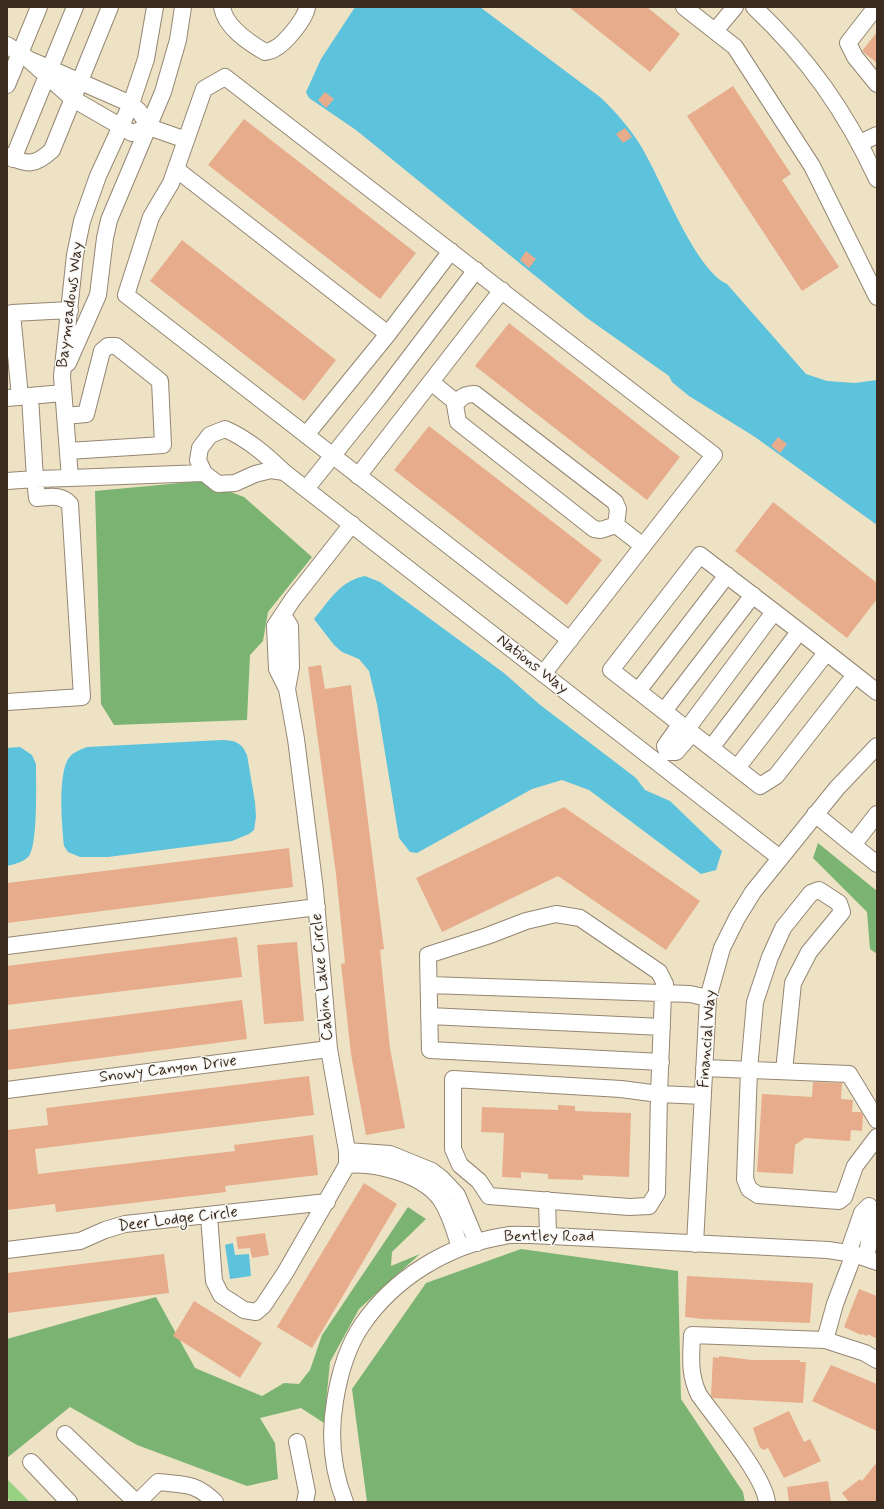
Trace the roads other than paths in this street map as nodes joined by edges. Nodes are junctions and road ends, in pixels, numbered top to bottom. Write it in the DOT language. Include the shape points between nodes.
graph roads {
  1 [pos="39,7"];
  2 [pos="75,7"];
  3 [pos="110,7"];
  4 [pos="155,7"];
  5 [pos="182,7"];
  6 [pos="222,7"];
  7 [pos="308,7"];
  8 [pos="684,7"];
  9 [pos="735,7"];
  10 [pos="754,7"];
  11 [pos="876,7"];
  12 [pos="715,32"];
  13 [pos="18,53"];
  14 [pos="48,72"];
  15 [pos="80,81"];
  16 [pos="877,84"];
  17 [pos="7,85"];
  18 [pos="73,99"];
  19 [pos="131,104"];
  20 [pos="149,126"];
  21 [pos="121,127"];
  22 [pos="877,134"];
  23 [pos="186,140"];
  24 [pos="860,143"];
  25 [pos="10,158"];
  26 [pos="176,169"];
  27 [pos="877,179"];
  28 [pos="451,252"];
  29 [pos="476,270"];
  30 [pos="72,285"];
  31 [pos="99,288"];
  32 [pos="502,290"];
  33 [pos="877,296"];
  34 [pos="70,310"];
  35 [pos="388,334"];
  36 [pos="62,376"];
  37 [pos="431,382"];
  38 [pos="63,393"];
  39 [pos="19,397"];
  40 [pos="457,403"];
  41 [pos="65,416"];
  42 [pos="306,435"];
  43 [pos="68,451"];
  44 [pos="333,456"];
  45 [pos="284,472"];
  46 [pos="204,473"];
  47 [pos="358,476"];
  48 [pos="70,478"];
  49 [pos="35,479"];
  50 [pos="7,481"];
  51 [pos="306,489"];
  52 [pos="352,524"];
  53 [pos="616,525"];
  54 [pos="643,546"];
  55 [pos="727,576"];
  56 [pos="753,595"];
  57 [pos="774,612"];
  58 [pos="799,632"];
  59 [pos="570,640"];
  60 [pos="826,653"];
  61 [pos="543,674"];
  62 [pos="855,675"];
  63 [pos="638,691"];
  64 [pos="877,692"];
  65 [pos="7,702"];
  66 [pos="664,711"];
  67 [pos="687,729"];
  68 [pos="877,746"];
  69 [pos="711,748"];
  70 [pos="663,758"];
  71 [pos="737,768"];
  72 [pos="816,814"];
  73 [pos="877,814"];
  74 [pos="854,845"];
  75 [pos="780,858"];
  76 [pos="877,864"];
  77 [pos="317,907"];
  78 [pos="7,946"];
  79 [pos="429,985"];
  80 [pos="663,994"];
  81 [pos="708,998"];
  82 [pos="429,1016"];
  83 [pos="662,1028"];
  84 [pos="329,1049"];
  85 [pos="660,1062"];
  86 [pos="704,1068"];
  87 [pos="749,1070"];
  88 [pos="784,1071"];
  89 [pos="7,1090"];
  90 [pos="659,1094"];
  91 [pos="703,1096"];
  92 [pos="877,1120"];
  93 [pos="877,1137"];
  94 [pos="347,1158"];
  95 [pos="548,1200"];
  96 [pos="327,1202"];
  97 [pos="874,1202"];
  98 [pos="209,1216"];
  99 [pos="548,1235"];
  100 [pos="477,1243"];
  101 [pos="695,1244"];
  102 [pos="460,1248"];
  103 [pos="7,1250"];
  104 [pos="861,1257"];
  105 [pos="825,1340"];
  106 [pos="877,1360"];
  107 [pos="65,1434"];
  108 [pos="297,1442"];
  109 [pos="31,1462"];
  110 [pos="69,1502"];
  111 [pos="137,1502"];
  112 [pos="215,1502"];
  113 [pos="305,1502"];
  114 [pos="345,1502"];
  115 [pos="767,1502"];
  1 -- 13 [label="street"];
  2 -- 14 [label="street"];
  3 -- 15 [label="street"];
  4 -- 19 [label="street, Baymeadows Way" via="146,59"];
  5 -- 20 [label="street, Baymeadows Way" via="172,65"];
  6 -- 7 [label="street" via="228,23 265,52 274,50 290,37"];
  8 -- 12 [label="street"];
  9 -- 12 [label="street"];
  10 -- 24 [label="street" via="802,56 826,88"];
  11 -- 16 [label="street" via="848,43 855,57"];
  12 -- 33 [label="street" via="735,47 812,166"];
  13 -- 14 [label="street"];
  13 -- 17 [label="street"];
  14 -- 15 [label="street"];
  14 -- 18 [label="street"];
  14 -- 25 [label="street"];
  15 -- 18 [label="street"];
  15 -- 19 [label="street"];
  18 -- 21 [label="street"];
  18 -- 25 [label="street" via="52,150 32,163"];
  19 -- 20 [label="street"];
  19 -- 21 [label="street, Baymeadows Way"];
  20 -- 21 [label="street" via="132,133"];
  20 -- 23 [label="street"];
  20 -- 31 [label="street, Baymeadows Way" via="109,220"];
  21 -- 30 [label="street, Baymeadows Way" via="98,176 82,221"];
  22 -- 24 [label="street"];
  23 -- 26 [label="street"];
  23 -- 28 [label="street" via="204,89 225,77"];
  24 -- 27 [label="street"];
  26 -- 35 [label="street"];
  26 -- 42 [label="street" via="151,217 126,295"];
  28 -- 29 [label="street"];
  28 -- 35 [label="street"];
  29 -- 32 [label="street"];
  29 -- 44 [label="street"];
  30 -- 31 [label="street"];
  30 -- 34 [label="street, Baymeadows Way"];
  31 -- 36 [label="street, Baymeadows Way" via="98,296"];
  32 -- 37 [label="street"];
  32 -- 54 [label="street" via="714,455"];
  34 -- 36 [label="street, Baymeadows Way"];
  34 -- 39 [label="street" via="12,313"];
  35 -- 42 [label="street"];
  36 -- 38 [label="street"];
  37 -- 40 [label="street"];
  37 -- 47 [label="street"];
  38 -- 39 [label="street"];
  38 -- 41 [label="street"];
  39 -- 49 [label="street"];
  40 -- 53 [label="street" via="455,410 458,422 594,529 601,530"];
  40 -- 53 [label="street" via="467,394 475,394 615,502 618,509"];
  41 -- 43 [label="street"];
  41 -- 43 [label="street" via="86,414 102,351 108,346 116,346 160,381 163,445"];
  42 -- 44 [label="street"];
  43 -- 48 [label="street"];
  44 -- 47 [label="street"];
  44 -- 51 [label="street"];
  45 -- 46 [label="street" via="271,470 235,483 218,484"];
  45 -- 46 [label="street, Nations Way" via="240,436 225,429 210,435 200,448 198,460"];
  45 -- 51 [label="street, Nations Way"];
  46 -- 48 [label="street"];
  47 -- 59 [label="street"];
  48 -- 49 [label="street"];
  49 -- 50 [label="street"];
  49 -- 65 [label="street" via="37,498 60,497 70,504 82,697"];
  51 -- 52 [label="street, Nations Way"];
  52 -- 61 [label="street, Nations Way"];
  52 -- 77 [label="street, Cabin Lake Circle" via="275,626 277,669 287,689 296,738"];
  53 -- 54 [label="street"];
  54 -- 59 [label="street"];
  55 -- 56 [label="street"];
  55 -- 63 [label="street"];
  55 -- 63 [label="street" via="700,555 611,670"];
  56 -- 57 [label="street"];
  56 -- 66 [label="street"];
  57 -- 58 [label="street"];
  57 -- 67 [label="street"];
  58 -- 60 [label="street"];
  58 -- 69 [label="street"];
  59 -- 61 [label="street"];
  60 -- 62 [label="street"];
  60 -- 71 [label="street"];
  61 -- 70 [label="street, Nations Way"];
  62 -- 64 [label="street"];
  62 -- 71 [label="street" via="776,776 760,786"];
  63 -- 66 [label="street"];
  66 -- 67 [label="street"];
  67 -- 69 [label="street"];
  67 -- 70 [label="street" via="677,728 665,746"];
  68 -- 72 [label="street, Financial Way"];
  69 -- 71 [label="street"];
  70 -- 75 [label="street, Nations Way"];
  72 -- 74 [label="street"];
  72 -- 75 [label="street, Financial Way"];
  73 -- 74 [label="street"];
  74 -- 76 [label="street"];
  75 -- 81 [label="street, Financial Way" via="753,892 737,918 722,948"];
  77 -- 78 [label="street"];
  77 -- 84 [label="street, Cabin Lake Circle"];
  79 -- 80 [label="street"];
  79 -- 80 [label="street" via="428,955 526,921 556,914 580,918 659,972 665,984"];
  79 -- 82 [label="street"];
  80 -- 81 [label="street" via="690,994"];
  80 -- 83 [label="street"];
  81 -- 86 [label="street, Financial Way"];
  82 -- 83 [label="street"];
  82 -- 85 [label="street" via="430,1050"];
  83 -- 85 [label="street"];
  84 -- 89 [label="street, Snowy Canyon Drive"];
  84 -- 94 [label="street, Cabin Lake Circle"];
  85 -- 90 [label="street"];
  86 -- 87 [label="street"];
  86 -- 91 [label="street, Financial Way"];
  87 -- 88 [label="street"];
  87 -- 88 [label="street" via="755,1002 770,958 783,928 811,893 819,890 839,903 842,912 809,952 793,983"];
  87 -- 93 [label="street" via="745,1179 749,1189 758,1195 839,1201 844,1198 855,1166"];
  88 -- 92 [label="street" via="849,1074"];
  90 -- 91 [label="street"];
  90 -- 95 [label="street" via="656,1193 649,1206 629,1207"];
  90 -- 95 [label="street" via="621,1089 453,1079 453,1149 460,1165 478,1181 489,1196"];
  91 -- 101 [label="street, Financial Way"];
  94 -- 96 [label="street"];
  94 -- 100 [label="street" via="390,1154 432,1171 457,1194"];
  94 -- 102 [label="street" via="387,1168 433,1191 452,1221"];
  95 -- 99 [label="street"];
  96 -- 98 [label="street, Deer Lodge Circle"];
  96 -- 98 [label="street" via="263,1306 256,1312 244,1310 221,1295 214,1281"];
  97 -- 104 [label="street" via="862,1213"];
  98 -- 103 [label="street, Deer Lodge Circle" via="125,1224 80,1241"];
  99 -- 100 [label="street, Bentley Road" via="505,1236"];
  99 -- 101 [label="street, Bentley Road"];
  100 -- 102 [label="street, Bentley Road"];
  101 -- 104 [label="street, Bentley Road" via="828,1250"];
  102 -- 114 [label="street, Bentley Road" via="417,1270 377,1306 361,1326 345,1360 337,1384 331,1423 337,1480"];
  104 -- 105 [label="street" via="835,1304"];
  105 -- 106 [label="street"];
  105 -- 115 [label="street" via="692,1335 690,1371 693,1383 751,1467 762,1486"];
  107 -- 111 [label="street"];
  108 -- 113 [label="street" via="307,1492"];
  109 -- 110 [label="street"];
  111 -- 112 [label="street" via="158,1482 196,1494 203,1491"];
}
